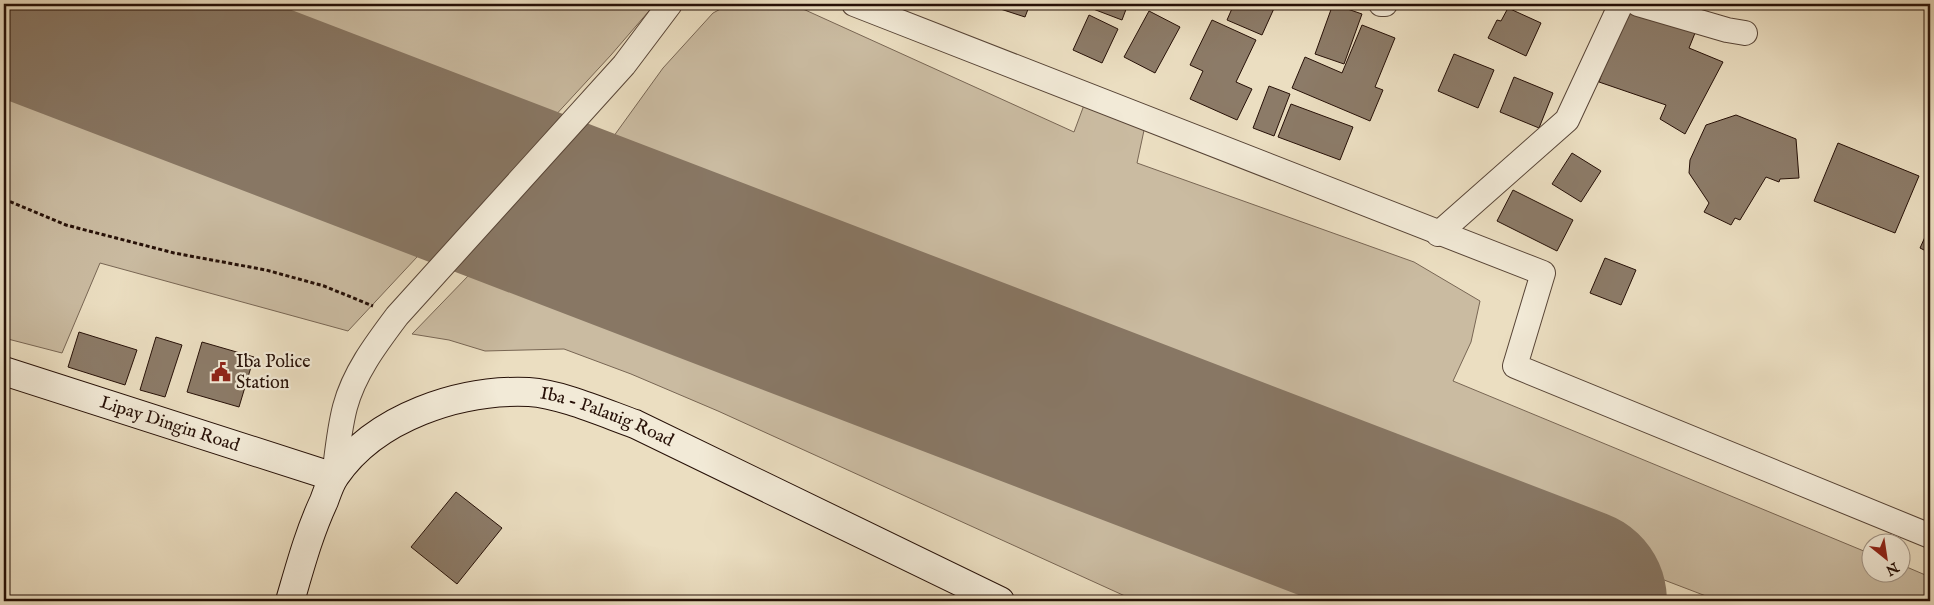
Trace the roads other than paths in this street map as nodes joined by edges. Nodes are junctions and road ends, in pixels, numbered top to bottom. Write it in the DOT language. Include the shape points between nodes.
graph roads {
  1 [pos="670,4"];
  2 [pos="854,4"];
  3 [pos="1621,4"];
  4 [pos="1638,4"];
  5 [pos="1745,33"];
  6 [pos="1438,234"];
  7 [pos="4,371"];
  8 [pos="334,477"];
  9 [pos="1930,536"];
  10 [pos="290,601"];
  11 [pos="1000,601"];
  1 -- 8 [label="street" via="624,65 396,316 356,378 345,407"];
  2 -- 6 [label="street"];
  3 -- 6 [label="street" via="1566,120"];
  4 -- 5 [label="street"];
  6 -- 9 [label="street" via="1543,273 1515,366"];
  7 -- 8 [label="main road, Lipay Dingin Road"];
  8 -- 10 [label="main road, Iba - Palauig Road" via="311,529"];
  8 -- 11 [label="main road, Iba - Palauig Road" via="362,447 401,419 436,405 487,394 531,392 576,403 635,424"];
}
